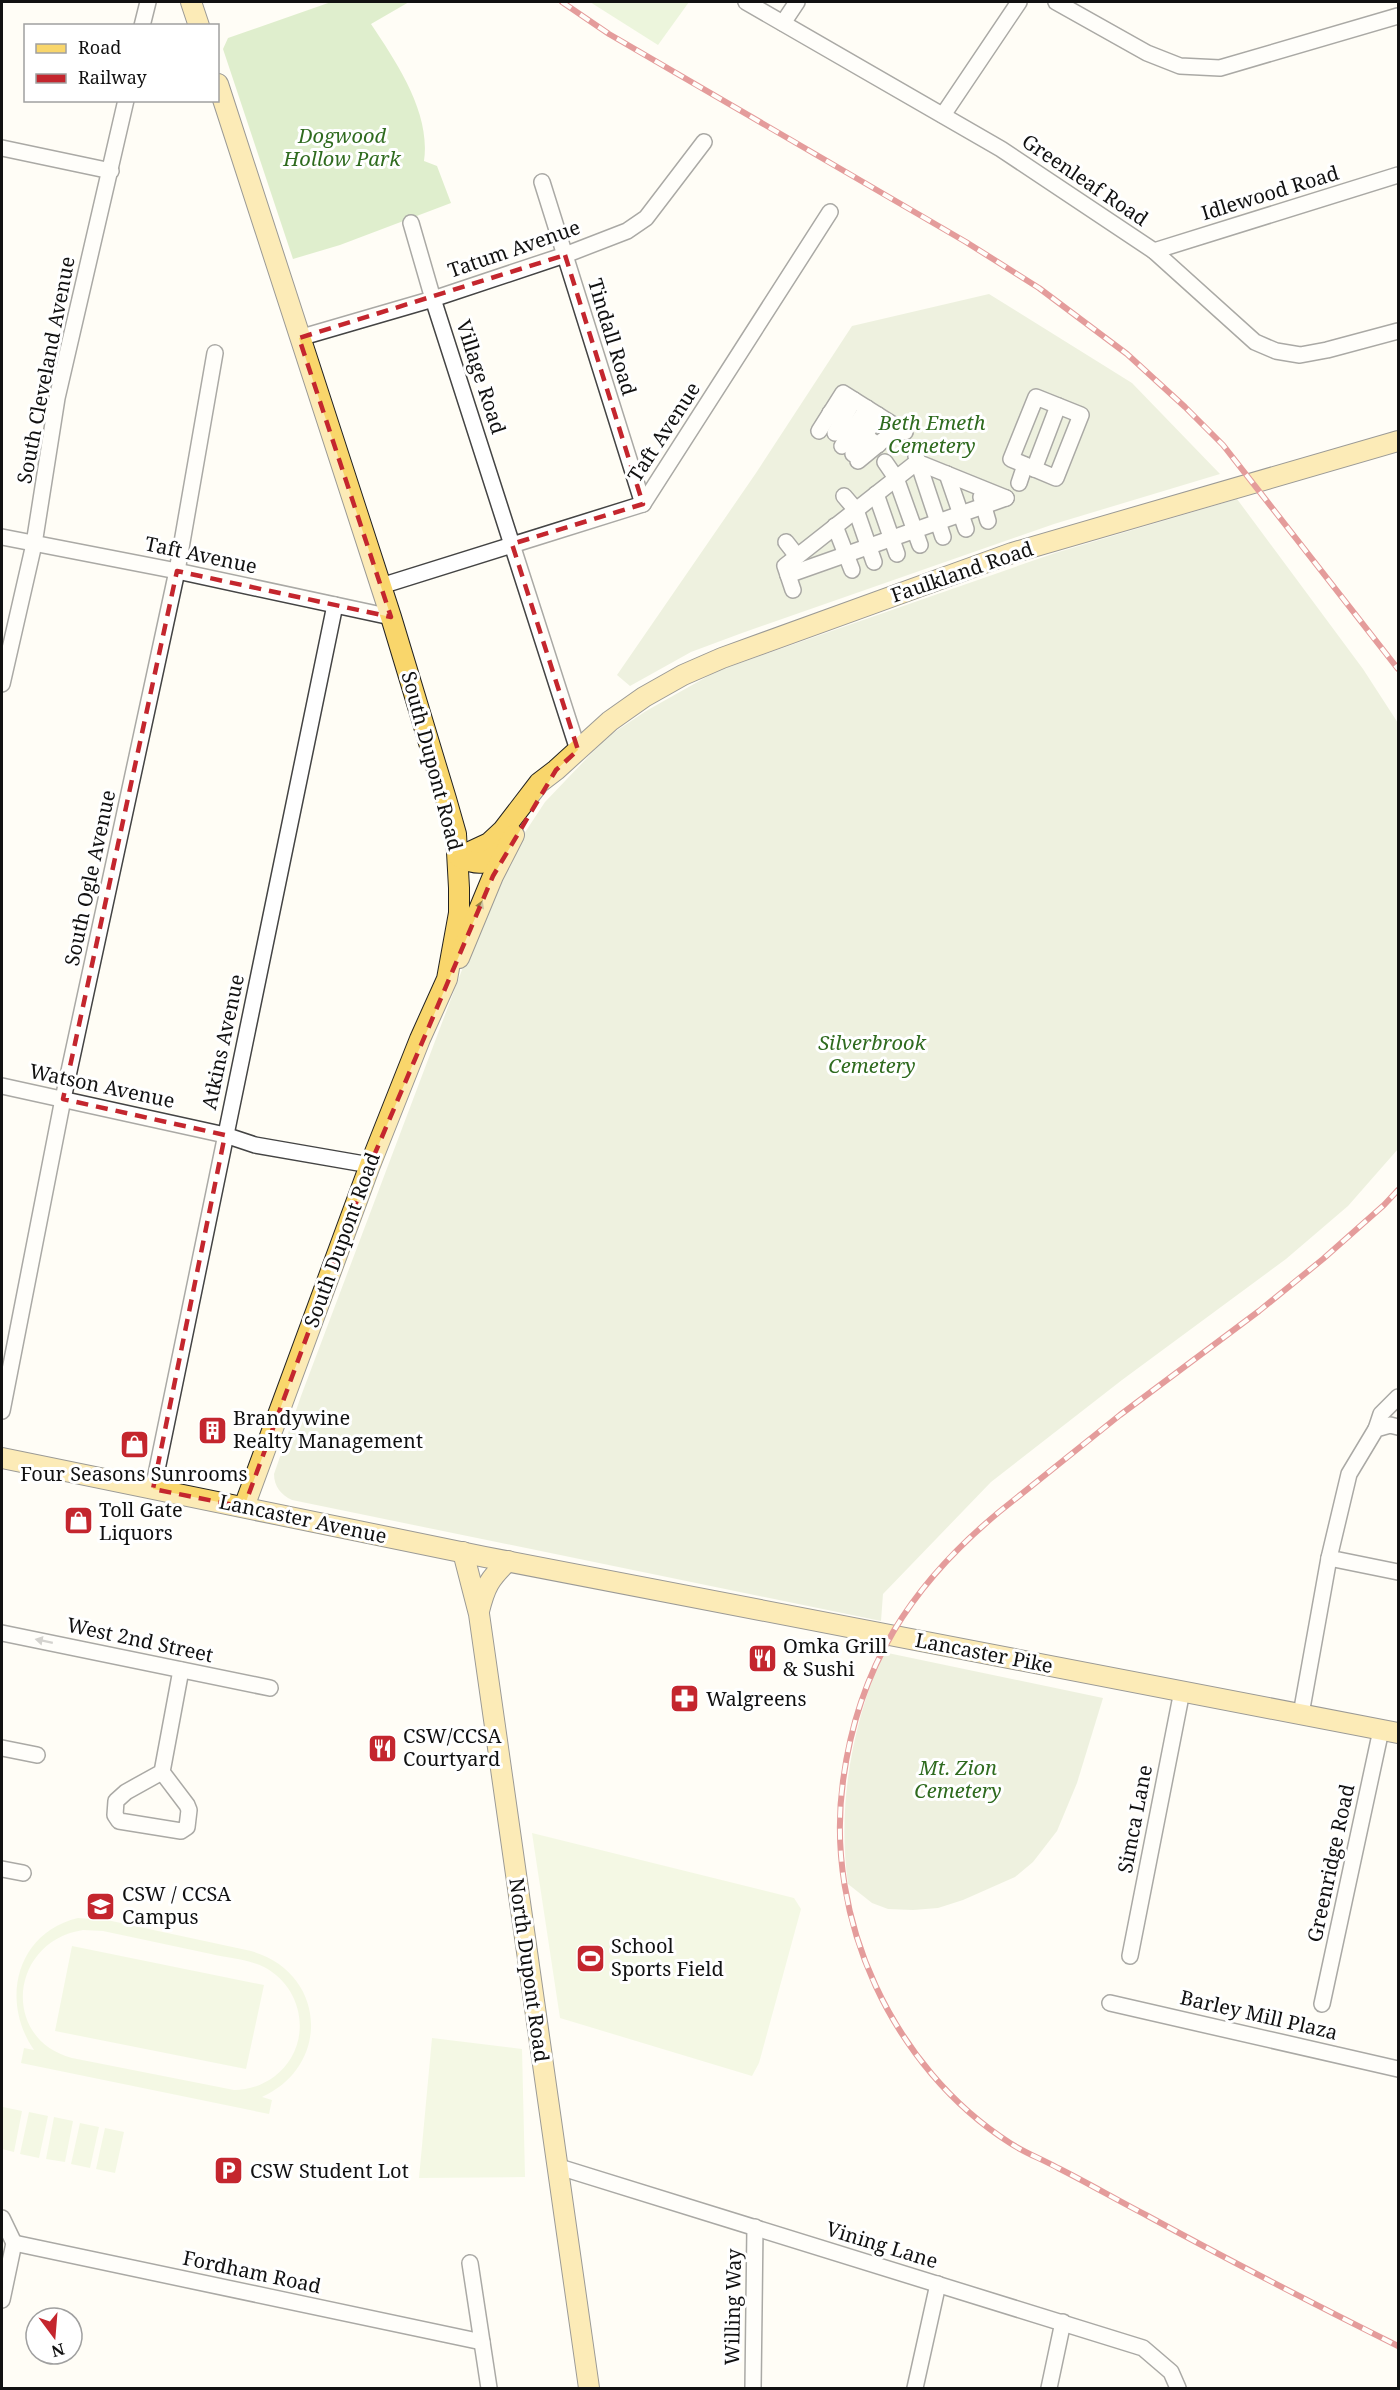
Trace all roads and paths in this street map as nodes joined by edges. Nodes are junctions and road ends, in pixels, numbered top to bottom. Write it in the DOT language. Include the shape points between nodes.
graph roads {
  1 [pos="148,2"];
  2 [pos="191,2"];
  3 [pos="746,2"];
  4 [pos="797,2"];
  5 [pos="1019,2"];
  6 [pos="1056,2"];
  7 [pos="1398,16"];
  8 [pos="783,23"];
  9 [pos="142,24"];
  10 [pos="198,24"];
  11 [pos="219,87"];
  12 [pos="126,102"];
  13 [pos="943,115"];
  14 [pos="704,142"];
  15 [pos="2,148"];
  16 [pos="111,171"];
  17 [pos="1398,175"];
  18 [pos="542,182"];
  19 [pos="830,212"];
  20 [pos="411,223"];
  21 [pos="1154,251"];
  22 [pos="565,255"];
  23 [pos="433,299"];
  24 [pos="1398,331"];
  25 [pos="299,338"];
  26 [pos="215,353"];
  27 [pos="866,408"];
  28 [pos="1024,428"];
  29 [pos="819,431"];
  30 [pos="847,437"];
  31 [pos="1043,441"];
  32 [pos="1398,441"];
  33 [pos="878,445"];
  34 [pos="1069,447"];
  35 [pos="916,457"];
  36 [pos="885,462"];
  37 [pos="947,474"];
  38 [pos="896,478"];
  39 [pos="1019,483"];
  40 [pos="977,486"];
  41 [pos="876,494"];
  42 [pos="844,496"];
  43 [pos="643,504"];
  44 [pos="856,510"];
  45 [pos="986,513"];
  46 [pos="960,514"];
  47 [pos="835,526"];
  48 [pos="966,529"];
  49 [pos="914,530"];
  50 [pos="940,530"];
  51 [pos="2,537"];
  52 [pos="892,538"];
  53 [pos="786,542"];
  54 [pos="815,542"];
  55 [pos="34,544"];
  56 [pos="512,544"];
  57 [pos="920,545"];
  58 [pos="869,547"];
  59 [pos="897,554"];
  60 [pos="846,555"];
  61 [pos="797,556"];
  62 [pos="874,562"];
  63 [pos="823,563"];
  64 [pos="852,570"];
  65 [pos="177,571"];
  66 [pos="788,575"];
  67 [pos="381,586"];
  68 [pos="793,590"];
  69 [pos="335,605"];
  70 [pos="391,617"];
  71 [pos="2,684"];
  72 [pos="578,750"];
  73 [pos="556,770"];
  74 [pos="514,835"];
  75 [pos="459,857"];
  76 [pos="447,979"];
  77 [pos="2,1086"];
  78 [pos="63,1099"];
  79 [pos="225,1135"];
  80 [pos="369,1165"];
  81 [pos="1398,1397"];
  82 [pos="2,1411"];
  83 [pos="1398,1427"];
  84 [pos="1376,1429"];
  85 [pos="2,1458"];
  86 [pos="153,1489"];
  87 [pos="244,1507"];
  88 [pos="463,1552"];
  89 [pos="1329,1558"];
  90 [pos="508,1562"];
  91 [pos="1398,1572"];
  92 [pos="479,1614"];
  93 [pos="2,1632"];
  94 [pos="181,1670"];
  95 [pos="270,1688"];
  96 [pos="1182,1691"];
  97 [pos="1301,1713"];
  98 [pos="1390,1731"];
  99 [pos="2,1748"];
  100 [pos="37,1755"];
  101 [pos="162,1772"];
  102 [pos="2,1869"];
  103 [pos="22,1873"];
  104 [pos="1130,1956"];
  105 [pos="1110,2003"];
  106 [pos="1322,2004"];
  107 [pos="1398,2069"];
  108 [pos="556,2166"];
  109 [pos="2,2218"];
  110 [pos="755,2227"];
  111 [pos="14,2243"];
  112 [pos="470,2263"];
  113 [pos="938,2284"];
  114 [pos="2,2300"];
  115 [pos="1063,2322"];
  116 [pos="482,2342"];
  117 [pos="489,2388"];
  118 [pos="589,2388"];
  119 [pos="753,2388"];
  120 [pos="915,2388"];
  121 [pos="1049,2388"];
  122 [pos="1178,2388"];
  1 -- 9 [label="street"];
  2 -- 10 [label="main road"];
  3 -- 8 [label="street, Greenleaf Road"];
  4 -- 8 [label="street"];
  5 -- 13 [label="street"];
  6 -- 7 [label="street" via="1147,53 1180,66 1221,68"];
  8 -- 13 [label="street, Greenleaf Road"];
  11 -- 25 [label="main road, South Dupont Road"];
  12 -- 16 [label="street, South Cleveland Avenue"];
  13 -- 21 [label="street, Greenleaf Road"];
  14 -- 22 [label="street, Tatum Avenue" via="638,225"];
  15 -- 16 [label="street"];
  16 -- 55 [label="street, South Cleveland Avenue" via="57,398"];
  17 -- 21 [label="street, Idlewood Road"];
  18 -- 22 [label="street, Tindall Road"];
  19 -- 43 [label="street, Taft Avenue"];
  20 -- 23 [label="street, Village Road"];
  21 -- 24 [label="street, Greenleaf Road" via="1255,342 1276,351 1309,354"];
  22 -- 23 [label="street, Tatum Avenue"];
  22 -- 43 [label="street, Tindall Road"];
  23 -- 25 [label="street, Tatum Avenue"];
  23 -- 56 [label="street, Village Road"];
  25 -- 67 [label="main road, South Dupont Road"];
  26 -- 65 [label="street, South Ogle Avenue"];
  27 -- 30 [label="street"];
  27 -- 30 [label="street"];
  27 -- 33 [label="street" via="902,430"];
  28 -- 31 [label="street"];
  28 -- 31 [label="street" via="1011,459"];
  28 -- 31 [label="street" via="1036,397"];
  29 -- 30 [label="street"];
  30 -- 33 [label="street"];
  30 -- 33 [label="street"];
  31 -- 34 [label="street"];
  31 -- 34 [label="street"];
  31 -- 34 [label="street" via="1081,415"];
  31 -- 39 [label="street"];
  32 -- 72 [label="main road, Faulkland Road" via="1012,553 757,644 683,675 652,693 610,721"];
  35 -- 37 [label="street"];
  35 -- 38 [label="street"];
  35 -- 50 [label="street"];
  36 -- 38 [label="street"];
  37 -- 40 [label="street"];
  37 -- 46 [label="street"];
  38 -- 41 [label="street"];
  38 -- 49 [label="street"];
  40 -- 45 [label="street"];
  40 -- 45 [label="street" via="1006,498"];
  41 -- 44 [label="street"];
  41 -- 52 [label="street"];
  42 -- 44 [label="street"];
  43 -- 56 [label="street, Taft Avenue"];
  44 -- 47 [label="street"];
  44 -- 58 [label="street"];
  45 -- 46 [label="street"];
  46 -- 48 [label="street"];
  46 -- 50 [label="street"];
  47 -- 54 [label="street"];
  47 -- 60 [label="street"];
  49 -- 50 [label="street"];
  49 -- 52 [label="street"];
  49 -- 57 [label="street"];
  51 -- 55 [label="street, Taft Avenue"];
  52 -- 58 [label="street"];
  52 -- 59 [label="street"];
  53 -- 61 [label="street"];
  54 -- 61 [label="street"];
  54 -- 63 [label="street"];
  55 -- 65 [label="street, Taft Avenue"];
  55 -- 71 [label="street, South Cleveland Avenue"];
  56 -- 67 [label="street, Taft Avenue"];
  56 -- 72 [label="street, Village Road"];
  58 -- 60 [label="street"];
  58 -- 62 [label="street"];
  60 -- 63 [label="street"];
  60 -- 64 [label="street"];
  61 -- 66 [label="street" via="785,566"];
  63 -- 66 [label="street"];
  65 -- 69 [label="street, Taft Avenue"];
  65 -- 78 [label="street, South Ogle Avenue"];
  66 -- 68 [label="street"];
  67 -- 70 [label="main road, South Dupont Road"];
  69 -- 70 [label="street, Taft Avenue"];
  69 -- 79 [label="street, Atkins Avenue"];
  70 -- 75 [label="main road, South Dupont Road" via="449,807"];
  72 -- 73 [label="main road, Faulkland Road"];
  73 -- 74 [label="main road, Faulkland Road"];
  73 -- 75 [label="main road, Faulkland Road" via="539,783 489,843"];
  74 -- 75 [label="main road, Faulkland Road" via="493,859 482,864"];
  76 -- 74 [label="main road, one-way"];
  75 -- 76 [label="main road, South Dupont Road" via="459,913"];
  76 -- 80 [label="main road, South Dupont Road"];
  77 -- 78 [label="street, Watson Avenue"];
  78 -- 79 [label="street, Watson Avenue"];
  78 -- 82 [label="street, South Ogle Avenue"];
  79 -- 80 [label="street, Watson Avenue" via="255,1145"];
  79 -- 86 [label="street, Atkins Avenue"];
  80 -- 87 [label="main road, South Dupont Road"];
  81 -- 84 [label="street" via="1381,1414"];
  83 -- 84 [label="street"];
  84 -- 89 [label="street" via="1349,1474"];
  85 -- 86 [label="main road, Lancaster Avenue"];
  86 -- 87 [label="main road, Lancaster Avenue"];
  87 -- 88 [label="main road, Lancaster Avenue"];
  88 -- 90 [label="main road, Lancaster Pike"];
  88 -- 92 [label="main road, North Dupont Road"];
  89 -- 91 [label="street"];
  89 -- 97 [label="street"];
  90 -- 92 [label="main road" via="490,1579"];
  90 -- 96 [label="main road, Lancaster Pike"];
  92 -- 108 [label="main road, North Dupont Road"];
  94 -- 93 [label="street, West 2nd Street, one-way"];
  94 -- 95 [label="street, West 2nd Street"];
  94 -- 101 [label="street"];
  96 -- 97 [label="main road, Lancaster Pike"];
  96 -- 104 [label="street, Simca Lane"];
  97 -- 98 [label="main road, Lancaster Pike"];
  98 -- 106 [label="street, Greenridge Road"];
  99 -- 100 [label="street"];
  101 -- 101 [label="street" via="187,1805 187,1827 181,1831 119,1821 115,1815 116,1801"];
  102 -- 103 [label="street"];
  105 -- 107 [label="street, Barley Mill Plaza"];
  108 -- 110 [label="street, Vining Lane"];
  108 -- 118 [label="main road, North Dupont Road"];
  109 -- 111 [label="street"];
  110 -- 113 [label="street, Vining Lane"];
  110 -- 119 [label="street, Willing Way"];
  111 -- 114 [label="street"];
  111 -- 116 [label="street, Fordham Road"];
  112 -- 116 [label="street"];
  113 -- 115 [label="street, Vining Lane"];
  113 -- 120 [label="street"];
  115 -- 121 [label="street"];
  115 -- 122 [label="street, Vining Lane" via="1143,2348 1171,2372"];
  116 -- 117 [label="street"];
}
